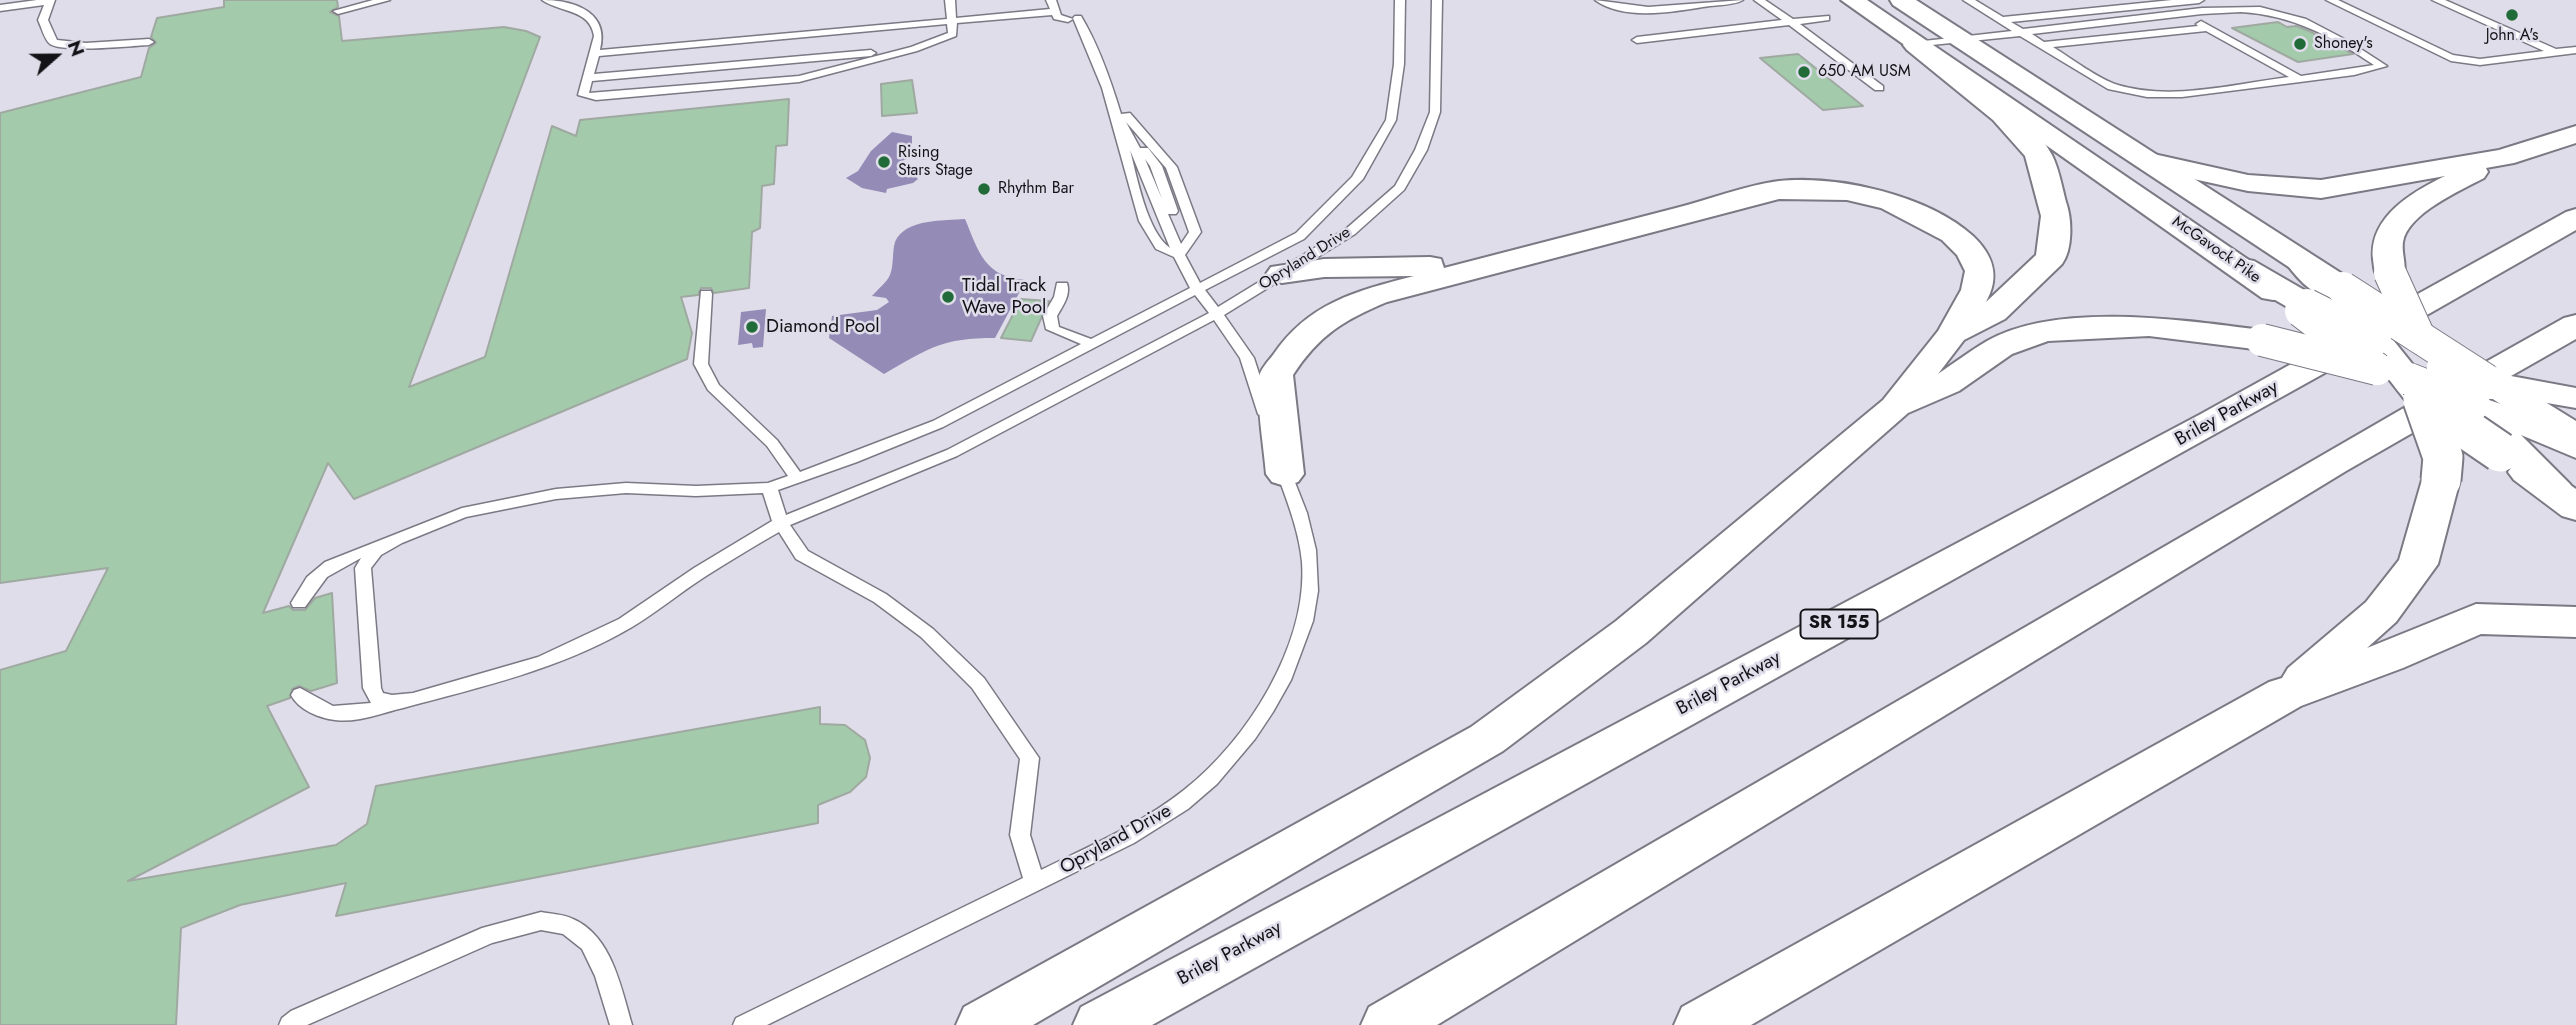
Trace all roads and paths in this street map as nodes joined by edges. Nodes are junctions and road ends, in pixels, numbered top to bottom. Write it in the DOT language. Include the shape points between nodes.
graph roads {
  1 [pos="391,0"];
  2 [pos="547,0"];
  3 [pos="950,0"];
  4 [pos="1051,0"];
  5 [pos="1400,0"];
  6 [pos="1437,0"];
  7 [pos="1600,0"];
  8 [pos="1738,0"];
  9 [pos="1759,0"];
  10 [pos="1852,0"];
  11 [pos="1901,0"];
  12 [pos="1968,0"];
  13 [pos="2199,0"];
  14 [pos="2331,0"];
  15 [pos="2437,0"];
  16 [pos="49,1"];
  17 [pos="381,1"];
  18 [pos="0,8"];
  19 [pos="338,11"];
  20 [pos="1053,12"];
  21 [pos="2183,14"];
  22 [pos="1826,18"];
  23 [pos="2002,20"];
  24 [pos="953,21"];
  25 [pos="2125,21"];
  26 [pos="1790,22"];
  27 [pos="2207,27"];
  28 [pos="2022,33"];
  29 [pos="2148,34"];
  30 [pos="1961,39"];
  31 [pos="1637,40"];
  32 [pos="149,42"];
  33 [pos="1915,45"];
  34 [pos="2043,46"];
  35 [pos="914,50"];
  36 [pos="2576,50"];
  37 [pos="595,53"];
  38 [pos="2557,53"];
  39 [pos="588,78"];
  40 [pos="2300,79"];
  41 [pos="1879,88"];
  42 [pos="1120,114"];
  43 [pos="2576,134"];
  44 [pos="2504,157"];
  45 [pos="2149,161"];
  46 [pos="2576,218"];
  47 [pos="1182,251"];
  48 [pos="1502,263"];
  49 [pos="1282,274"];
  50 [pos="1062,286"];
  51 [pos="1197,289"];
  52 [pos="706,294"];
  53 [pos="2321,299"];
  54 [pos="1216,314"];
  55 [pos="2576,325"];
  56 [pos="1952,334"];
  57 [pos="2419,337"];
  58 [pos="1092,344"];
  59 [pos="2443,367"];
  60 [pos="2396,372"];
  61 [pos="2481,393"];
  62 [pos="1895,407"];
  63 [pos="2542,431"];
  64 [pos="2576,447"];
  65 [pos="1285,474"];
  66 [pos="797,478"];
  67 [pos="769,488"];
  68 [pos="2566,500"];
  69 [pos="781,523"];
  70 [pos="396,539"];
  71 [pos="299,603"];
  72 [pos="2576,622"];
  73 [pos="2285,694"];
  74 [pos="300,695"];
  75 [pos="413,700"];
  76 [pos="1035,884"];
  77 [pos="290,1025"];
  78 [pos="621,1025"];
  79 [pos="744,1025"];
  80 [pos="983,1025"];
  81 [pos="1100,1025"];
  82 [pos="1388,1025"];
  83 [pos="1701,1025"];
  1 -- 17 [label="lane"];
  2 -- 37 [label="lane" via="591,18 598,26"];
  3 -- 24 [label="lane"];
  4 -- 20 [label="lane"];
  5 -- 51 [label="lane, Opryland Drive" via="1399,64 1391,120 1357,179 1300,236"];
  6 -- 49 [label="lane, Opryland Drive" via="1435,112 1400,188 1352,231"];
  7 -- 8 [label="lane" via="1626,9"];
  9 -- 26 [label="lane"];
  10 -- 33 [label="main road, McGavock Pike"];
  11 -- 30 [label="main road, McGavock Pike"];
  12 -- 23 [label="lane"];
  13 -- 23 [label="lane"];
  14 -- 38 [label="lane" via="2451,58 2480,62"];
  15 -- 38 [label="lane"];
  16 -- 18 [label="lane"];
  16 -- 32 [label="lane" via="43,20 53,42 86,46"];
  17 -- 19 [label="lane"];
  20 -- 24 [label="lane"];
  20 -- 42 [label="lane" via="1073,19"];
  21 -- 25 [label="lane"];
  21 -- 27 [label="lane"];
  21 -- 40 [label="lane" via="2242,7 2283,13 2382,65"];
  22 -- 26 [label="lane"];
  23 -- 28 [label="lane"];
  24 -- 35 [label="lane" via="953,34"];
  24 -- 37 [label="lane"];
  25 -- 28 [label="lane"];
  25 -- 29 [label="lane"];
  26 -- 31 [label="lane"];
  26 -- 41 [label="lane"];
  27 -- 29 [label="lane"];
  27 -- 40 [label="lane"];
  28 -- 30 [label="lane"];
  28 -- 34 [label="lane"];
  29 -- 34 [label="lane"];
  30 -- 33 [label="lane"];
  30 -- 45 [label="main road, McGavock Pike"];
  33 -- 53 [label="main road, McGavock Pike" via="2243,268"];
  33 -- 56 [label="main road" via="2024,137 2038,155 2056,216 2051,258 1994,312"];
  34 -- 40 [label="lane" via="2112,88 2147,94"];
  35 -- 39 [label="lane"];
  35 -- 39 [label="lane" via="799,79 617,96 583,95"];
  36 -- 38 [label="lane"];
  37 -- 39 [label="lane"];
  42 -- 47 [label="lane" via="1128,132 1156,166"];
  42 -- 47 [label="lane" via="1126,161 1150,230 1161,248"];
  42 -- 47 [label="lane" via="1171,167 1195,232"];
  43 -- 44 [label="main road"];
  44 -- 45 [label="main road" via="2321,189 2249,183"];
  44 -- 57 [label="main road, bridge" via="2405,214 2388,239 2390,273"];
  45 -- 53 [label="main road, McGavock Pike" via="2299,260"];
  46 -- 81 [label="main road, Briley Parkway / SR 155" via="2200,429"];
  47 -- 51 [label="lane"];
  48 -- 49 [label="main road" via="1324,268"];
  48 -- 56 [label="main road" via="1778,190 1847,191 1925,217 1971,251 1980,271 1977,290"];
  48 -- 65 [label="main road" via="1377,295 1339,310 1312,329 1276,375"];
  49 -- 54 [label="lane, Opryland Drive"];
  50 -- 58 [label="lane" via="1050,316 1053,329"];
  51 -- 54 [label="lane, Opryland Drive"];
  51 -- 58 [label="lane, Opryland Drive"];
  52 -- 66 [label="lane" via="701,364 713,387 772,443"];
  53 -- 57 [label="main road, McGavock Pike, bridge"];
  53 -- 60 [label="main road, McGavock Pike, bridge"];
  54 -- 65 [label="lane, Opryland Drive" via="1247,358"];
  54 -- 69 [label="lane, Opryland Drive" via="953,453"];
  55 -- 82 [label="main road" via="2182,552"];
  56 -- 62 [label="main road"];
  57 -- 59 [label="main road, bridge"];
  57 -- 61 [label="main road, McGavock Pike, bridge"];
  58 -- 66 [label="lane, Opryland Drive" via="938,424"];
  59 -- 60 [label="main road"];
  59 -- 61 [label="main road, bridge"];
  60 -- 61 [label="main road, bridge"];
  60 -- 62 [label="main road, bridge" via="2262,340 2149,326 2043,331 2000,347 1947,384"];
  60 -- 63 [label="main road, McGavock Pike, bridge"];
  60 -- 73 [label="main road, bridge" via="2443,457 2418,564 2381,612"];
  61 -- 63 [label="main road"];
  61 -- 63 [label="main road, McGavock Pike"];
  62 -- 80 [label="main road" via="1631,632 1487,739"];
  63 -- 64 [label="main road"];
  63 -- 68 [label="main road, McGavock Pike"];
  65 -- 76 [label="lane, Opryland Drive" via="1310,563 1308,604 1295,653 1279,685 1249,733 1210,779 1175,808"];
  66 -- 67 [label="lane, Opryland Drive"];
  67 -- 69 [label="lane"];
  67 -- 70 [label="lane, Opryland Drive" via="626,488 556,494 462,513"];
  69 -- 75 [label="lane, Opryland Drive" via="613,629 544,662"];
  69 -- 76 [label="lane" via="802,555 880,597 927,633 978,683 1030,758 1020,835"];
  70 -- 71 [label="lane, Opryland Drive" via="323,572 308,583"];
  70 -- 75 [label="lane" via="375,551 363,568 372,688 377,698"];
  72 -- 73 [label="main road" via="2476,619"];
  73 -- 83 [label="main road"];
  74 -- 75 [label="lane" via="313,709 332,714"];
  76 -- 79 [label="lane, Opryland Drive"];
  77 -- 78 [label="lane" via="489,935 541,921 568,926 590,942"];
}
